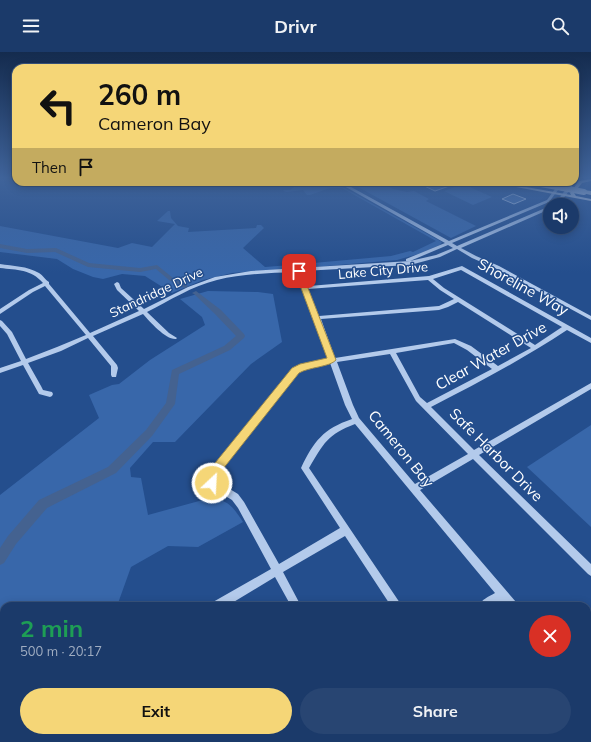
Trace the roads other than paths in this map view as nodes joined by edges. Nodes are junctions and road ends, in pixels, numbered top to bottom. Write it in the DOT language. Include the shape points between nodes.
graph roads {
  1 [pos="390,209"];
  2 [pos="395,209"];
  3 [pos="530,209"];
  4 [pos="543,210"];
  5 [pos="524,212"];
  6 [pos="532,215"];
  7 [pos="452,242"];
  8 [pos="460,246"];
  9 [pos="402,262"];
  10 [pos="0,266"];
  11 [pos="8,267"];
  12 [pos="462,268"];
  13 [pos="299,271"];
  14 [pos="0,274"];
  15 [pos="429,278"];
  16 [pos="47,284"];
  17 [pos="117,284"];
  18 [pos="305,288"];
  19 [pos="459,299"];
  20 [pos="0,312"];
  21 [pos="143,312"];
  22 [pos="316,318"];
  23 [pos="591,318"];
  24 [pos="0,322"];
  25 [pos="567,327"];
  26 [pos="91,335"];
  27 [pos="174,338"];
  28 [pos="591,341"];
  29 [pos="536,348"];
  30 [pos="392,351"];
  31 [pos="332,360"];
  32 [pos="25,363"];
  33 [pos="498,370"];
  34 [pos="0,371"];
  35 [pos="114,375"];
  36 [pos="591,386"];
  37 [pos="50,394"];
  38 [pos="427,406"];
  39 [pos="356,420"];
  40 [pos="474,454"];
  41 [pos="414,489"];
  42 [pos="346,530"];
  43 [pos="277,570"];
  44 [pos="591,571"];
  45 [pos="502,595"];
  46 [pos="224,602"];
  47 [pos="294,602"];
  48 [pos="394,602"];
  49 [pos="488,602"];
  50 [pos="508,602"];
  1 -- 7 [label="street"];
  2 -- 7 [label="street"];
  3 -- 5 [label="street, Standridge Drive"];
  4 -- 6 [label="street, Standridge Drive"];
  5 -- 6 [label="street"];
  5 -- 7 [label="street, Standridge Drive"];
  6 -- 8 [label="street, Standridge Drive"];
  7 -- 8 [label="street"];
  7 -- 9 [label="street, Standridge Drive"];
  8 -- 9 [label="street, Standridge Drive" via="423,260"];
  8 -- 23 [label="street" via="491,266"];
  9 -- 13 [label="street, Standridge Drive"];
  10 -- 11 [label="street"];
  11 -- 14 [label="street"];
  11 -- 16 [label="street" via="31,271"];
  12 -- 15 [label="street, Lake City Drive"];
  12 -- 25 [label="street, Shoreline Way"];
  13 -- 18 [label="street, Cameron Bay" via="296,275 299,285"];
  13 -- 21 [label="street, Standridge Drive" via="251,273 215,279 190,288"];
  15 -- 18 [label="street, Lake City Drive"];
  15 -- 19 [label="street"];
  16 -- 20 [label="street" via="31,291"];
  16 -- 26 [label="street"];
  17 -- 21 [label="street"];
  18 -- 22 [label="street, Cameron Bay"];
  19 -- 22 [label="street" via="439,308"];
  19 -- 29 [label="street"];
  21 -- 26 [label="street, Standridge Drive"];
  21 -- 27 [label="street"];
  22 -- 31 [label="street, Cameron Bay"];
  24 -- 32 [label="street" via="10,333"];
  25 -- 28 [label="street, Shoreline Way"];
  25 -- 29 [label="street, Clear Water Drive"];
  26 -- 32 [label="street, Standridge Drive"];
  26 -- 35 [label="street" via="114,365"];
  29 -- 33 [label="street, Clear Water Drive"];
  30 -- 31 [label="street"];
  30 -- 33 [label="street" via="455,341 469,348"];
  30 -- 38 [label="street, Safe Harbor Drive" via="413,392"];
  31 -- 39 [label="street, Cameron Bay"];
  31 -- 43 [label="street" via="303,366 296,371 215,471 211,480 217,487 235,497 241,505"];
  32 -- 34 [label="street, Standridge Drive"];
  32 -- 37 [label="street" via="41,392"];
  33 -- 38 [label="street, Clear Water Drive"];
  36 -- 40 [label="street"];
  38 -- 40 [label="street, Safe Harbor Drive"];
  39 -- 41 [label="street, Cameron Bay"];
  39 -- 42 [label="street" via="331,430 317,446 305,468"];
  40 -- 41 [label="street"];
  40 -- 44 [label="street, Safe Harbor Drive"];
  41 -- 45 [label="street, Cameron Bay"];
  42 -- 43 [label="street"];
  42 -- 48 [label="street"];
  43 -- 46 [label="street"];
  43 -- 47 [label="street"];
  45 -- 49 [label="street"];
  45 -- 50 [label="street, Cameron Bay"];
}
